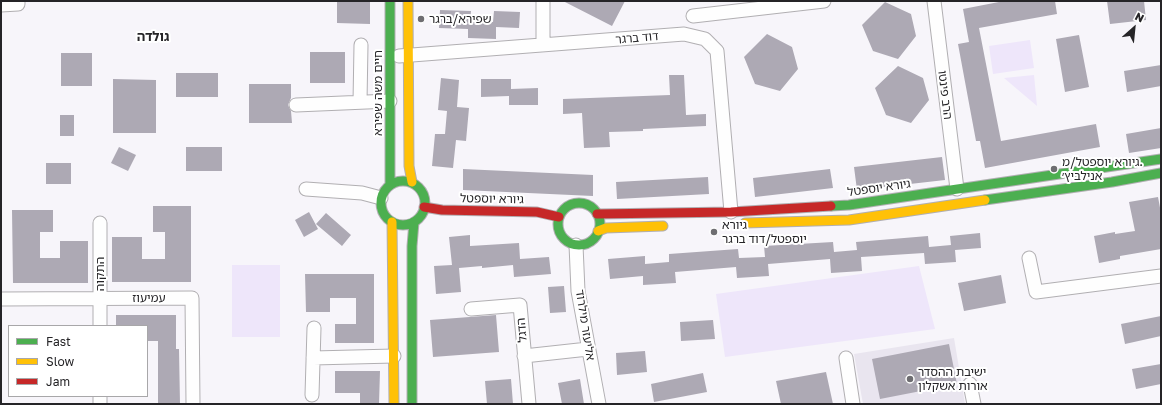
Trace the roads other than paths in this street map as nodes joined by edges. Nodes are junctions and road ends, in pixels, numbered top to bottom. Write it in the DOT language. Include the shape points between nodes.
graph roads {
  1 [pos="18,1"];
  2 [pos="390,1"];
  3 [pos="408,1"];
  4 [pos="543,1"];
  5 [pos="824,1"];
  6 [pos="934,1"];
  7 [pos="1,5"];
  8 [pos="693,16"];
  9 [pos="361,45"];
  10 [pos="542,45"];
  11 [pos="408,56"];
  12 [pos="390,57"];
  13 [pos="390,101"];
  14 [pos="360,102"];
  15 [pos="296,105"];
  16 [pos="1161,159"];
  17 [pos="1161,173"];
  18 [pos="412,182"];
  19 [pos="390,184"];
  20 [pos="306,189"];
  21 [pos="957,190"];
  22 [pos="381,198"];
  23 [pos="424,207"];
  24 [pos="597,214"];
  25 [pos="559,216"];
  26 [pos="734,218"];
  27 [pos="100,222"];
  28 [pos="392,222"];
  29 [pos="414,222"];
  30 [pos="673,225"];
  31 [pos="598,231"];
  32 [pos="576,245"];
  33 [pos="1029,258"];
  34 [pos="1161,276"];
  35 [pos="100,298"];
  36 [pos="1,299"];
  37 [pos="471,309"];
  38 [pos="100,325"];
  39 [pos="314,328"];
  40 [pos="588,349"];
  41 [pos="394,356"];
  42 [pos="524,356"];
  43 [pos="313,358"];
  44 [pos="846,358"];
  45 [pos="970,384"];
  46 [pos="312,395"];
  47 [pos="193,404"];
  48 [pos="394,404"];
  49 [pos="412,404"];
  50 [pos="528,404"];
  51 [pos="599,404"];
  52 [pos="853,404"];
  53 [pos="974,404"];
  1 -- 7 [label="street" via="18,4"];
  2 -- 12 [label="street, חיים משה שפירא"];
  3 -- 11 [label="street"];
  4 -- 10 [label="street"];
  5 -- 8 [label="street"];
  6 -- 21 [label="street, הרב פינטו"];
  9 -- 14 [label="street"];
  10 -- 11 [label="street, דוד ברגר"];
  10 -- 26 [label="street, דוד ברגר" via="684,34 705,39 717,51"];
  11 -- 12 [label="street, דוד ברגר"];
  11 -- 18 [label="street" via="409,166"];
  12 -- 13 [label="street, חיים משה שפירא"];
  13 -- 14 [label="street"];
  13 -- 19 [label="street, חיים משה שפירא"];
  14 -- 15 [label="street"];
  16 -- 21 [label="street, גיורא יוספטל"];
  17 -- 26 [label="street, גיורא יוספטל" via="848,220"];
  18 -- 19 [label="street" via="400,180"];
  18 -- 23 [label="street" via="424,195"];
  19 -- 22 [label="street"];
  20 -- 22 [label="street" via="362,193"];
  21 -- 26 [label="street, גיורא יוספטל"];
  22 -- 28 [label="street" via="380,204 384,215"];
  23 -- 25 [label="street, גיורא יוספטל" via="442,210 537,212"];
  23 -- 29 [label="street"];
  24 -- 25 [label="street" via="581,203 568,206"];
  24 -- 26 [label="street, גיורא יוספטל"];
  24 -- 31 [label="street"];
  25 -- 32 [label="street" via="558,229 561,235"];
  27 -- 35 [label="street, התקוה"];
  28 -- 29 [label="street" via="403,225"];
  28 -- 41 [label="street"];
  29 -- 49 [label="street"];
  30 -- 31 [label="street" via="606,228"];
  31 -- 32 [label="street" via="588,243"];
  32 -- 40 [label="street, אליעזר מילרוד" via="578,291"];
  33 -- 34 [label="street" via="1036,292"];
  35 -- 36 [label="street, עמיעוז"];
  35 -- 38 [label="street, התקוה"];
  35 -- 47 [label="street, עמיעוז" via="192,298"];
  37 -- 42 [label="street, הדגל" via="520,305"];
  39 -- 43 [label="street"];
  40 -- 42 [label="street, הדגל"];
  40 -- 51 [label="street, אליעזר מילרוד"];
  41 -- 43 [label="street"];
  41 -- 48 [label="street"];
  42 -- 50 [label="street, הדגל"];
  43 -- 46 [label="street"];
  44 -- 52 [label="street"];
  45 -- 53 [label="street"];
}
